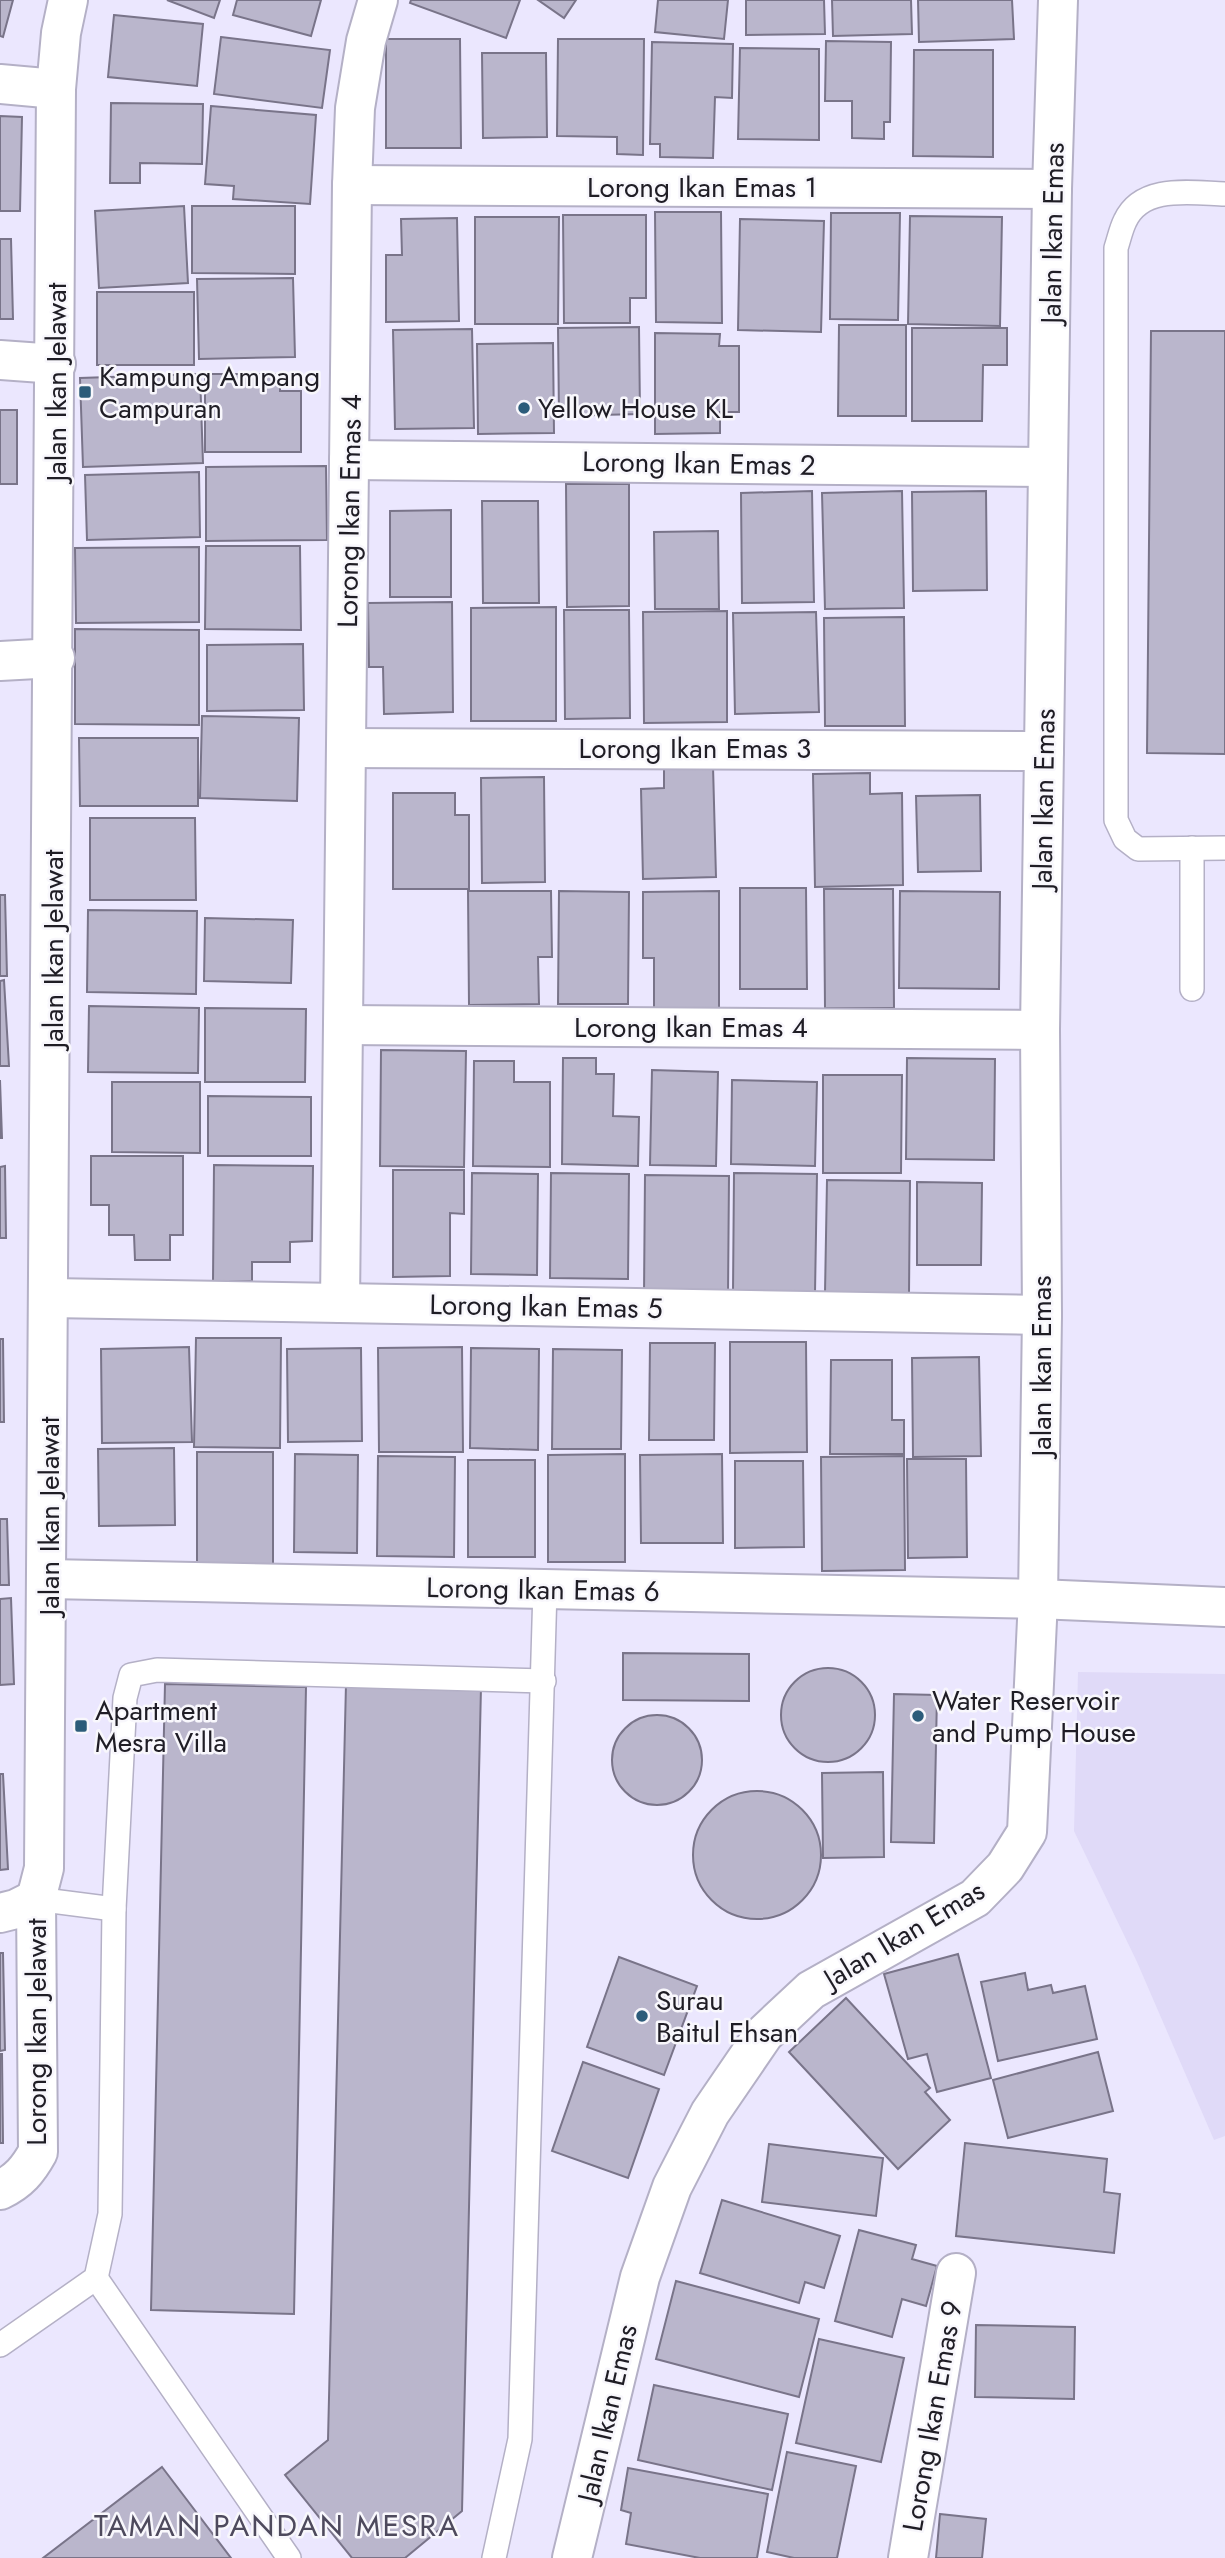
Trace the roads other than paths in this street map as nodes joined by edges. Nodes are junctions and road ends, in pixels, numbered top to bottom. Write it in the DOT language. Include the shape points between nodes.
graph roads {
  1 [pos="68,0"];
  2 [pos="378,0"];
  3 [pos="1058,0"];
  4 [pos="0,84"];
  5 [pos="56,89"];
  6 [pos="352,185"];
  7 [pos="1052,189"];
  8 [pos="1225,194"];
  9 [pos="0,360"];
  10 [pos="56,364"];
  11 [pos="349,460"];
  12 [pos="1048,467"];
  13 [pos="55,658"];
  14 [pos="0,661"];
  15 [pos="346,748"];
  16 [pos="1044,751"];
  17 [pos="1192,848"];
  18 [pos="1225,848"];
  19 [pos="1192,989"];
  20 [pos="343,1025"];
  21 [pos="1040,1030"];
  22 [pos="50,1297"];
  23 [pos="340,1303"];
  24 [pos="1042,1315"];
  25 [pos="48,1579"];
  26 [pos="545,1589"];
  27 [pos="1038,1599"];
  28 [pos="1225,1608"];
  29 [pos="544,1681"];
  30 [pos="36,1899"];
  31 [pos="114,1909"];
  32 [pos="0,1913"];
  33 [pos="0,2190"];
  34 [pos="956,2273"];
  35 [pos="96,2278"];
  36 [pos="0,2345"];
  37 [pos="289,2558"];
  38 [pos="494,2558"];
  39 [pos="572,2558"];
  40 [pos="908,2558"];
  1 -- 5 [label="street, Jalan Ikan Jelawat"];
  2 -- 6 [label="street, Lorong Ikan Emas 4" via="355,108"];
  3 -- 7 [label="street, Jalan Ikan Emas"];
  4 -- 5 [label="street"];
  5 -- 10 [label="street, Jalan Ikan Jelawat"];
  6 -- 7 [label="street, Lorong Ikan Emas 1"];
  6 -- 11 [label="street, Lorong Ikan Emas 4"];
  7 -- 12 [label="street, Jalan Ikan Emas"];
  8 -- 17 [label="lane" via="1170,192 1143,200 1125,219 1116,248 1116,820 1125,839 1139,849"];
  9 -- 10 [label="street"];
  10 -- 13 [label="street, Jalan Ikan Jelawat"];
  11 -- 12 [label="street, Lorong Ikan Emas 2"];
  11 -- 15 [label="street, Lorong Ikan Emas 4"];
  12 -- 16 [label="street, Jalan Ikan Emas"];
  13 -- 14 [label="street"];
  13 -- 22 [label="street, Jalan Ikan Jelawat"];
  15 -- 16 [label="street, Lorong Ikan Emas 3"];
  15 -- 20 [label="street, Lorong Ikan Emas 4"];
  16 -- 21 [label="street, Jalan Ikan Emas"];
  17 -- 18 [label="lane"];
  17 -- 19 [label="lane"];
  20 -- 21 [label="street, Lorong Ikan Emas 4"];
  20 -- 23 [label="street, Lorong Ikan Emas 4"];
  21 -- 24 [label="street, Jalan Ikan Emas"];
  22 -- 23 [label="street, Lorong Ikan Emas 5"];
  22 -- 25 [label="street, Jalan Ikan Jelawat"];
  23 -- 24 [label="street, Lorong Ikan Emas 5"];
  24 -- 27 [label="street, Jalan Ikan Emas"];
  25 -- 26 [label="street, Lorong Ikan Emas 6"];
  25 -- 30 [label="street, Jalan Ikan Jelawat" via="44,1868"];
  26 -- 27 [label="street, Lorong Ikan Emas 6"];
  26 -- 29 [label="lane"];
  27 -- 28 [label="street, Lorong Ikan Emas 6"];
  27 -- 39 [label="street, Jalan Ikan Emas" via="1027,1832 1005,1867 975,1898 811,1990 764,2034 710,2113 672,2187 639,2277"];
  29 -- 31 [label="lane" via="157,1670 131,1675 125,1698"];
  29 -- 38 [label="lane" via="520,2439"];
  30 -- 31 [label="lane"];
  30 -- 32 [label="street"];
  30 -- 33 [label="street, Lorong Ikan Jelawat" via="38,2152 27,2172"];
  31 -- 35 [label="lane" via="110,2214"];
  34 -- 40 [label="street, Lorong Ikan Emas 9"];
  35 -- 36 [label="lane"];
  35 -- 37 [label="lane"];
}
